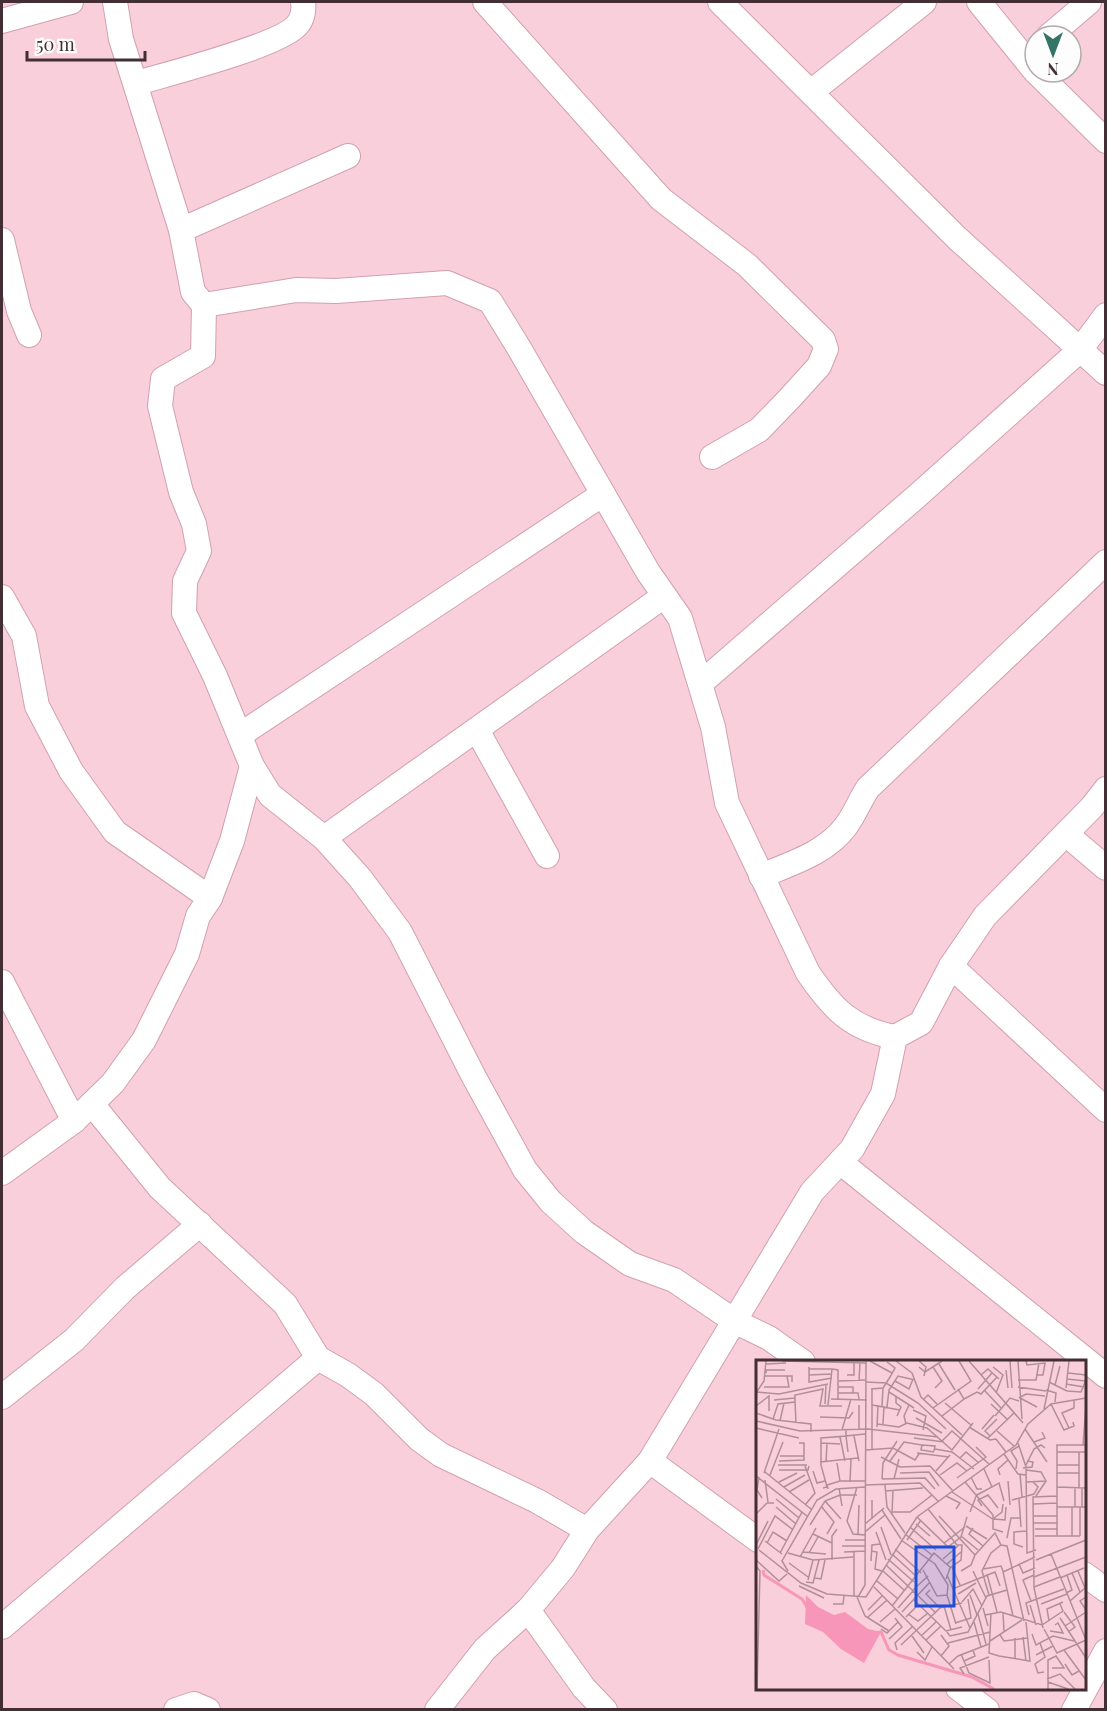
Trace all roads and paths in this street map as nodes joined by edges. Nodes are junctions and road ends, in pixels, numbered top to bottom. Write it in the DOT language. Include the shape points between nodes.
graph roads {
  1 [pos="71,2"];
  2 [pos="115,2"];
  3 [pos="303,2"];
  4 [pos="485,2"];
  5 [pos="720,2"];
  6 [pos="924,2"];
  7 [pos="979,2"];
  8 [pos="1089,2"];
  9 [pos="2,21"];
  10 [pos="1063,24"];
  11 [pos="1023,52"];
  12 [pos="137,83"];
  13 [pos="1053,84"];
  14 [pos="811,92"];
  15 [pos="1106,141"];
  16 [pos="348,156"];
  17 [pos="181,230"];
  18 [pos="2,240"];
  19 [pos="204,305"];
  20 [pos="1106,315"];
  21 [pos="30,335"];
  22 [pos="1080,350"];
  23 [pos="1106,373"];
  24 [pos="712,457"];
  25 [pos="603,494"];
  26 [pos="1106,562"];
  27 [pos="664,596"];
  28 [pos="2,597"];
  29 [pos="701,683"];
  30 [pos="477,730"];
  31 [pos="240,735"];
  32 [pos="252,766"];
  33 [pos="1106,789"];
  34 [pos="1066,834"];
  35 [pos="324,838"];
  36 [pos="547,856"];
  37 [pos="1106,868"];
  38 [pos="761,876"];
  39 [pos="210,898"];
  40 [pos="951,966"];
  41 [pos="2,982"];
  42 [pos="895,1037"];
  43 [pos="92,1104"];
  44 [pos="1106,1110"];
  45 [pos="74,1121"];
  46 [pos="840,1161"];
  47 [pos="2,1173"];
  48 [pos="200,1224"];
  49 [pos="736,1322"];
  50 [pos="318,1358"];
  51 [pos="800,1360"];
  52 [pos="1106,1376"];
  53 [pos="2,1398"];
  54 [pos="650,1461"];
  55 [pos="587,1530"];
  56 [pos="756,1539"];
  57 [pos="1086,1575"];
  58 [pos="1106,1590"];
  59 [pos="528,1610"];
  60 [pos="2,1628"];
  61 [pos="1106,1651"];
  62 [pos="1086,1688"];
  63 [pos="959,1690"];
  64 [pos="1085,1690"];
  65 [pos="176,1710"];
  66 [pos="208,1710"];
  67 [pos="437,1710"];
  68 [pos="605,1710"];
  69 [pos="987,1710"];
  70 [pos="1074,1710"];
  1 -- 9 [label="street"];
  2 -- 12 [label="street" via="121,39"];
  3 -- 12 [label="street" via="298,24 276,39"];
  4 -- 24 [label="street" via="661,199 747,265 823,340 826,349 819,366 781,407 759,430"];
  5 -- 14 [label="street"];
  6 -- 14 [label="street"];
  7 -- 11 [label="street"];
  8 -- 10 [label="street"];
  12 -- 17 [label="street"];
  13 -- 15 [label="street"];
  14 -- 22 [label="street" via="957,238"];
  16 -- 17 [label="street"];
  17 -- 19 [label="street" via="193,292"];
  18 -- 21 [label="street"];
  19 -- 25 [label="street" via="296,290 447,284 490,301"];
  19 -- 31 [label="street" via="203,356 163,379 160,406 199,551 185,581 184,613"];
  20 -- 22 [label="street"];
  22 -- 23 [label="street"];
  22 -- 29 [label="street"];
  25 -- 27 [label="street"];
  25 -- 31 [label="street"];
  26 -- 38 [label="street" via="868,788 836,838 817,852"];
  27 -- 29 [label="street" via="680,618"];
  27 -- 30 [label="street"];
  28 -- 39 [label="street" via="24,636 37,706 71,771 115,832"];
  29 -- 38 [label="street" via="727,803"];
  30 -- 35 [label="street"];
  30 -- 36 [label="street"];
  31 -- 32 [label="street"];
  32 -- 35 [label="street" via="270,795"];
  32 -- 39 [label="street"];
  33 -- 34 [label="street"];
  34 -- 37 [label="street"];
  34 -- 40 [label="street" via="985,916"];
  35 -- 49 [label="street" via="400,932 525,1170 551,1202 584,1232 630,1264 674,1280"];
  38 -- 42 [label="street" via="808,973 826,999 848,1019 872,1032"];
  39 -- 43 [label="street" via="198,916 182,964 144,1040 113,1083"];
  40 -- 42 [label="street" via="921,1023"];
  40 -- 44 [label="street"];
  41 -- 45 [label="street"];
  42 -- 46 [label="street" via="883,1094 852,1149"];
  43 -- 45 [label="street"];
  43 -- 48 [label="street" via="160,1188"];
  45 -- 47 [label="street"];
  46 -- 49 [label="street" via="812,1192"];
  46 -- 52 [label="street"];
  48 -- 50 [label="street" via="285,1304"];
  48 -- 53 [label="street" via="124,1288 74,1340"];
  49 -- 51 [label="street" via="769,1338"];
  49 -- 54 [label="street"];
  50 -- 55 [label="street" via="374,1394 441,1455"];
  50 -- 60 [label="street"];
  54 -- 55 [label="street"];
  54 -- 56 [label="street"];
  55 -- 59 [label="street" via="563,1568"];
  57 -- 58 [label="street"];
  59 -- 67 [label="street" via="485,1649"];
  59 -- 68 [label="street" via="584,1689"];
  61 -- 62 [label="street"];
  63 -- 69 [label="street"];
  64 -- 70 [label="street"];
  65 -- 66 [label="street" via="194,1704"];
}
